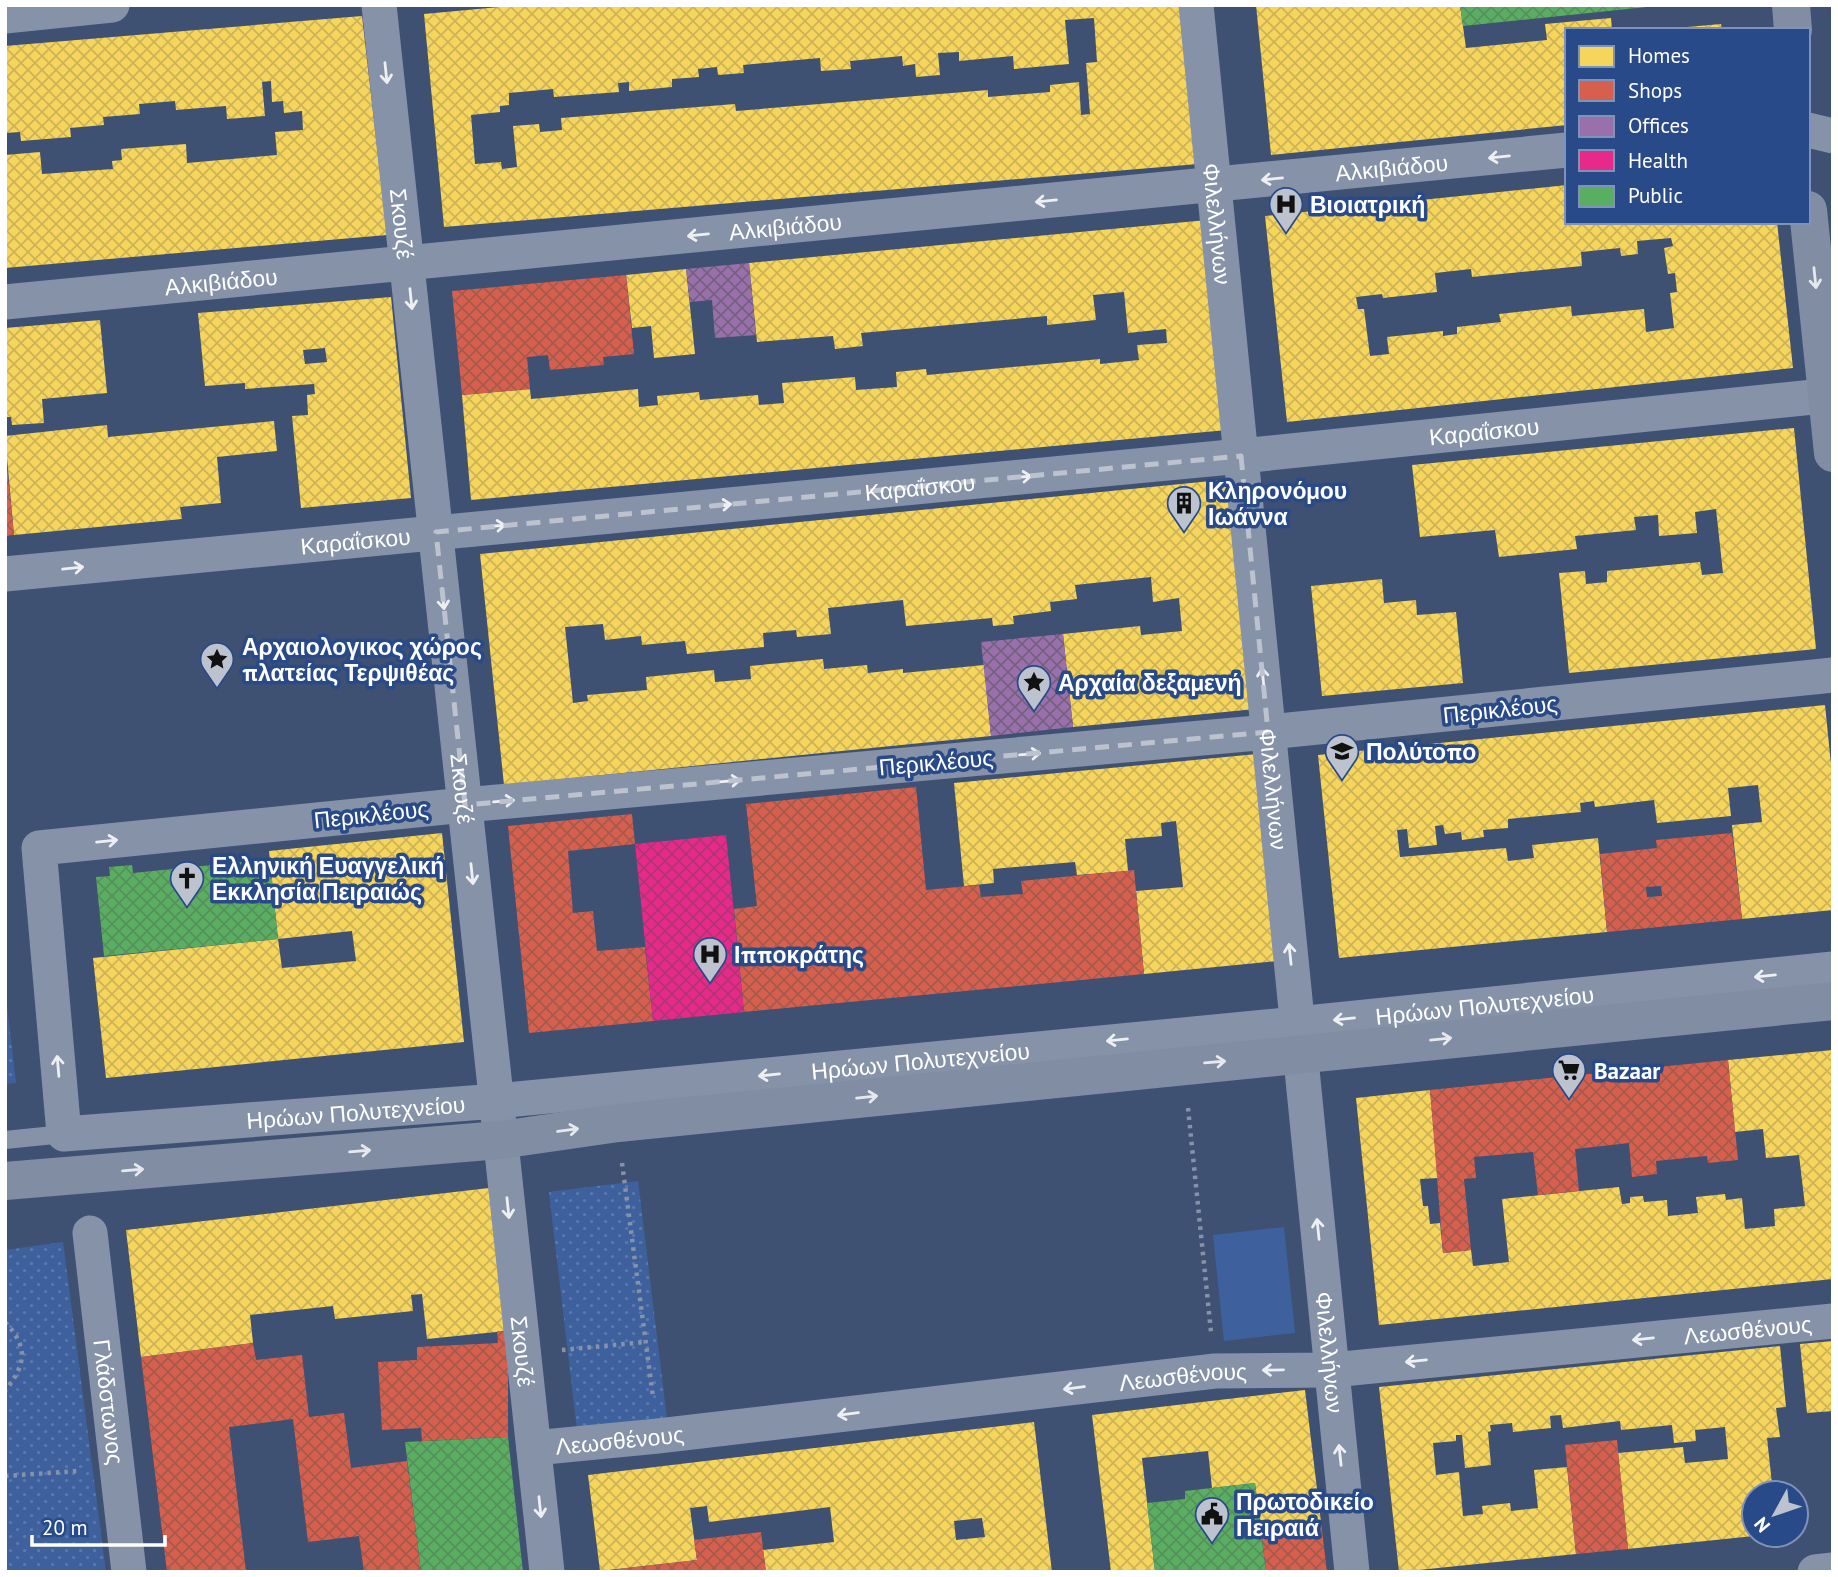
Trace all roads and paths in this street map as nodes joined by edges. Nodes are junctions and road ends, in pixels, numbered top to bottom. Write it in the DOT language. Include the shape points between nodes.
graph roads {
  1 [pos="112,5"];
  2 [pos="379,5"];
  3 [pos="1196,5"];
  4 [pos="1791,5"];
  5 [pos="5,16"];
  6 [pos="1793,28"];
  7 [pos="1810,130"];
  8 [pos="1833,136"];
  9 [pos="1565,150"];
  10 [pos="1214,185"];
  11 [pos="1810,224"];
  12 [pos="407,263"];
  13 [pos="5,302"];
  14 [pos="1830,395"];
  15 [pos="1833,453"];
  16 [pos="1241,456"];
  17 [pos="436,532"];
  18 [pos="5,574"];
  19 [pos="1833,675"];
  20 [pos="1268,733"];
  21 [pos="465,805"];
  22 [pos="1833,969"];
  23 [pos="1833,1001"];
  24 [pos="1298,1040"];
  25 [pos="1184,1065"];
  26 [pos="497,1101"];
  27 [pos="618,1123"];
  28 [pos="64,1134"];
  29 [pos="5,1140"];
  30 [pos="500,1140"];
  31 [pos="5,1181"];
  32 [pos="90,1233"];
  33 [pos="1833,1321"];
  34 [pos="5,1322"];
  35 [pos="645,1342"];
  36 [pos="523,1348"];
  37 [pos="1332,1370"];
  38 [pos="1215,1371"];
  39 [pos="5,1391"];
  40 [pos="659,1436"];
  41 [pos="534,1448"];
  42 [pos="118,1467"];
  43 [pos="5,1476"];
  44 [pos="1833,1570"];
  45 [pos="129,1572"];
  46 [pos="547,1572"];
  47 [pos="1352,1572"];
  48 [pos="1815,1572"];
  1 -- 5 [label="street"];
  2 -- 12 [label="street, Σκουζέ, one-way"];
  3 -- 10 [label="street, Φιλελλήνων"];
  4 -- 6 [label="main road"];
  7 -- 8 [label="street"];
  9 -- 10 [label="street, Αλκιβιάδου, one-way"];
  10 -- 12 [label="street, Αλκιβιάδου, one-way"];
  10 -- 16 [label="street, Φιλελλήνων"];
  11 -- 14 [label="main road, one-way"];
  12 -- 13 [label="street, Αλκιβιάδου"];
  12 -- 17 [label="street, Σκουζέ, one-way"];
  14 -- 15 [label="main road"];
  14 -- 16 [label="street, Καραΐσκου"];
  17 -- 16 [label="street, Καραΐσκου, one-way"];
  20 -- 16 [label="street, Φιλελλήνων, one-way"];
  18 -- 17 [label="street, Καραΐσκου, one-way"];
  17 -- 21 [label="street, Σκουζέ, one-way"];
  19 -- 20 [label="street, Περικλέους"];
  21 -- 20 [label="street, Περικλέους, one-way"];
  24 -- 20 [label="street, Φιλελλήνων, one-way"];
  21 -- 26 [label="street, Σκουζέ, one-way"];
  28 -- 21 [label="street, Περικλέους, one-way" via="39,848"];
  22 -- 24 [label="street, Ηρώων Πολυτεχνείου, one-way"];
  24 -- 23 [label="main road, Ηρώων Πολυτεχνείου, one-way" via="1397,1043"];
  25 -- 24 [label="main road, Ηρώων Πολυτεχνείου, one-way"];
  24 -- 26 [label="street, Ηρώων Πολυτεχνείου, one-way"];
  37 -- 24 [label="street, Φιλελλήνων, one-way"];
  27 -- 25 [label="main road, Ηρώων Πολυτεχνείου, one-way"];
  25 -- 38 [label="path"];
  26 -- 28 [label="street, Ηρώων Πολυτεχνείου"];
  26 -- 30 [label="street, Σκουζέ"];
  30 -- 27 [label="main road, Ηρώων Πολυτεχνείου, one-way"];
  27 -- 35 [label="path"];
  28 -- 29 [label="lane, Ηρώων Πολυτεχνείου"];
  31 -- 30 [label="main road, Ηρώων Πολυτεχνείου, one-way"];
  30 -- 36 [label="street, Σκουζέ, one-way"];
  32 -- 42 [label="street, Γλάδστωνος"];
  33 -- 37 [label="street, Λεωσθένους, one-way"];
  34 -- 39 [label="path" via="19,1339 23,1354 22,1366"];
  35 -- 36 [label="path" via="568,1350"];
  35 -- 40 [label="path"];
  36 -- 41 [label="street, Σκουζέ"];
  37 -- 38 [label="street, Λεωσθένους, one-way"];
  47 -- 37 [label="street, Φιλελλήνων, one-way"];
  38 -- 40 [label="street, Λεωσθένους, one-way"];
  40 -- 41 [label="street, Λεωσθένους"];
  41 -- 46 [label="street, Σκουζέ, one-way"];
  42 -- 43 [label="path"];
  42 -- 45 [label="street, Γλάδστωνος"];
  44 -- 48 [label="street"];
}
